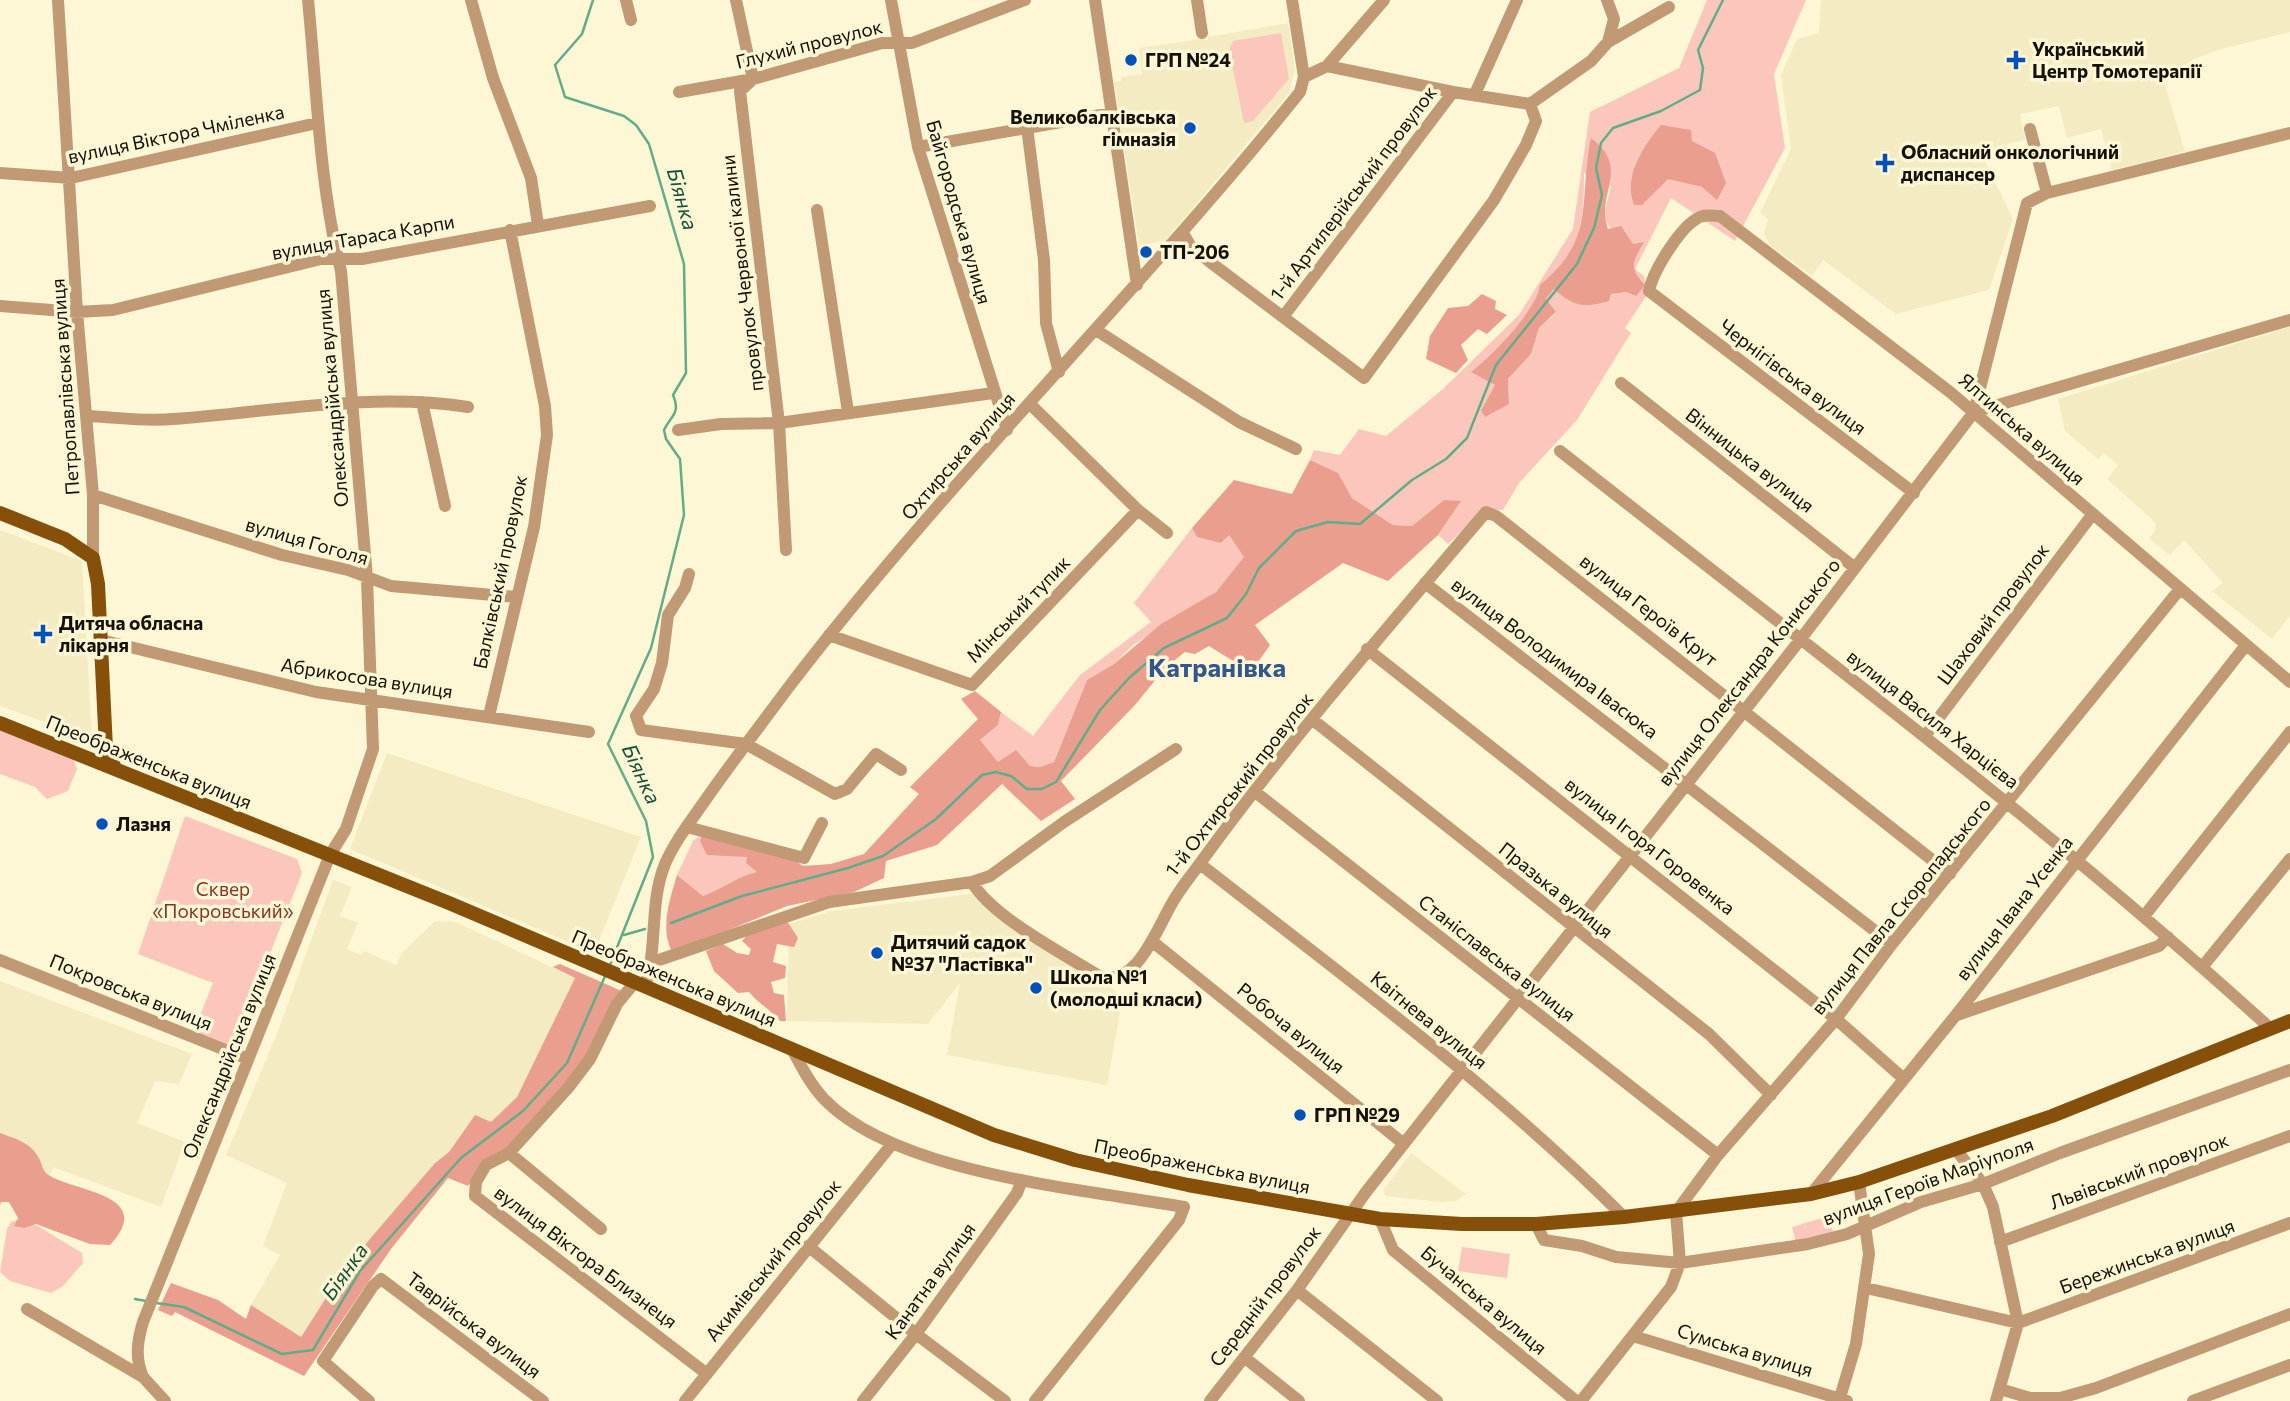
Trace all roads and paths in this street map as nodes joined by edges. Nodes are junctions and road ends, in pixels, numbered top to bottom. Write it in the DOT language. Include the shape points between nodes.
graph roads {
  1 [pos="58,0"];
  2 [pos="308,0"];
  3 [pos="471,0"];
  4 [pos="626,0"];
  5 [pos="736,0"];
  6 [pos="891,0"];
  7 [pos="1025,0"];
  8 [pos="1096,0"];
  9 [pos="1197,0"];
  10 [pos="1292,0"];
  11 [pos="1384,0"];
  12 [pos="1517,0"];
  13 [pos="1607,0"];
  14 [pos="1669,7"];
  15 [pos="631,20"];
  16 [pos="1202,33"];
  17 [pos="1608,42"];
  18 [pos="899,43"];
  19 [pos="1327,66"];
  20 [pos="1304,77"];
  21 [pos="753,79"];
  22 [pos="680,92"];
  23 [pos="1453,92"];
  24 [pos="1475,94"];
  25 [pos="1530,104"];
  26 [pos="1112,113"];
  27 [pos="317,123"];
  28 [pos="1027,127"];
  29 [pos="2030,129"];
  30 [pos="2290,133"];
  31 [pos="918,147"];
  32 [pos="0,173"];
  33 [pos="71,178"];
  34 [pos="2047,193"];
  35 [pos="650,206"];
  36 [pos="817,210"];
  37 [pos="538,225"];
  38 [pos="510,230"];
  39 [pos="1183,233"];
  40 [pos="338,259"];
  41 [pos="1138,285"];
  42 [pos="1649,291"];
  43 [pos="0,306"];
  44 [pos="77,312"];
  45 [pos="1283,317"];
  46 [pos="2290,320"];
  47 [pos="1096,330"];
  48 [pos="1059,372"];
  49 [pos="1621,383"];
  50 [pos="992,393"];
  51 [pos="351,402"];
  52 [pos="422,402"];
  53 [pos="1029,403"];
  54 [pos="468,407"];
  55 [pos="848,412"];
  56 [pos="1974,412"];
  57 [pos="87,416"];
  58 [pos="779,423"];
  59 [pos="678,430"];
  60 [pos="1007,430"];
  61 [pos="1296,449"];
  62 [pos="1560,451"];
  63 [pos="1914,493"];
  64 [pos="93,495"];
  65 [pos="445,506"];
  66 [pos="1138,510"];
  67 [pos="1486,512"];
  68 [pos="0,513"];
  69 [pos="2092,515"];
  70 [pos="1167,533"];
  71 [pos="786,550"];
  72 [pos="93,558"];
  73 [pos="1855,568"];
  74 [pos="689,574"];
  75 [pos="367,578"];
  76 [pos="1425,583"];
  77 [pos="2180,589"];
  78 [pos="516,597"];
  79 [pos="829,635"];
  80 [pos="101,640"];
  81 [pos="1800,640"];
  82 [pos="2246,645"];
  83 [pos="1367,649"];
  84 [pos="2290,682"];
  85 [pos="372,701"];
  86 [pos="1744,709"];
  87 [pos="489,716"];
  88 [pos="1313,720"];
  89 [pos="0,723"];
  90 [pos="589,732"];
  91 [pos="2290,732"];
  92 [pos="1925,736"];
  93 [pos="746,744"];
  94 [pos="1176,748"];
  95 [pos="115,768"];
  96 [pos="901,770"];
  97 [pos="1687,783"];
  98 [pos="1254,791"];
  99 [pos="2009,803"];
  100 [pos="822,823"];
  101 [pos="687,827"];
  102 [pos="330,855"];
  103 [pos="1630,855"];
  104 [pos="2076,859"];
  105 [pos="2290,859"];
  106 [pos="1200,864"];
  107 [pos="1950,874"];
  108 [pos="972,882"];
  109 [pos="2145,915"];
  110 [pos="1574,929"];
  111 [pos="2168,937"];
  112 [pos="1153,942"];
  113 [pos="1892,944"];
  114 [pos="0,960"];
  115 [pos="653,962"];
  116 [pos="2203,966"];
  117 [pos="635,982"];
  118 [pos="1518,1000"];
  119 [pos="1956,1015"];
  120 [pos="1836,1019"];
  121 [pos="2290,1021"];
  122 [pos="2272,1029"];
  123 [pos="792,1049"];
  124 [pos="248,1059"];
  125 [pos="1463,1070"];
  126 [pos="2290,1070"];
  127 [pos="1904,1079"];
  128 [pos="1771,1096"];
  129 [pos="2290,1136"];
  130 [pos="892,1144"];
  131 [pos="1404,1144"];
  132 [pos="1957,1151"];
  133 [pos="509,1153"];
  134 [pos="1718,1155"];
  135 [pos="1022,1180"];
  136 [pos="1859,1182"];
  137 [pos="1983,1184"];
  138 [pos="1811,1194"];
  139 [pos="475,1196"];
  140 [pos="1676,1212"];
  141 [pos="1349,1213"];
  142 [pos="1624,1217"];
  143 [pos="1380,1219"];
  144 [pos="2290,1223"];
  145 [pos="1536,1224"];
  146 [pos="1866,1224"];
  147 [pos="601,1228"];
  148 [pos="2000,1242"];
  149 [pos="808,1246"];
  150 [pos="1680,1263"];
  151 [pos="1866,1288"];
  152 [pos="1297,1290"];
  153 [pos="27,1309"];
  154 [pos="2290,1314"];
  155 [pos="2018,1323"];
  156 [pos="916,1334"];
  157 [pos="1633,1336"];
  158 [pos="1244,1357"];
  159 [pos="2290,1365"];
  160 [pos="707,1374"];
  161 [pos="143,1377"];
  162 [pos="1998,1395"];
  163 [pos="1842,1400"];
  164 [pos="166,1401"];
  165 [pos="369,1401"];
  166 [pos="543,1401"];
  167 [pos="685,1401"];
  168 [pos="863,1401"];
  169 [pos="1005,1401"];
  170 [pos="1035,1401"];
  171 [pos="1210,1401"];
  172 [pos="1299,1401"];
  173 [pos="1437,1401"];
  174 [pos="1576,1401"];
  175 [pos="1581,1401"];
  176 [pos="2193,1401"];
  1 -- 33 [label="street, Петропавлівська вулиця"];
  2 -- 27 [label="street, Олександрійська вулиця"];
  3 -- 37 [label="street" via="493,78 531,178"];
  4 -- 15 [label="street"];
  5 -- 21 [label="street"];
  6 -- 18 [label="street, Байгородська вулиця"];
  7 -- 18 [label="street, Глухий провулок" via="912,43"];
  8 -- 26 [label="street"];
  9 -- 16 [label="street"];
  10 -- 20 [label="street"];
  11 -- 19 [label="street"];
  12 -- 24 [label="street"];
  13 -- 17 [label="street" via="1614,19"];
  14 -- 17 [label="street"];
  17 -- 25 [label="street" via="1591,61"];
  18 -- 21 [label="street, Глухий провулок" via="882,43"];
  18 -- 31 [label="street, Байгородська вулиця"];
  19 -- 20 [label="street"];
  19 -- 23 [label="street"];
  20 -- 39 [label="street, Охтирська вулиця" via="1300,92"];
  21 -- 22 [label="street, Глухий провулок"];
  21 -- 58 [label="street, провулок Червоної калини" via="740,91"];
  23 -- 24 [label="street"];
  23 -- 45 [label="street, 1-й Артилерійський провулок"];
  24 -- 25 [label="street"];
  25 -- 45 [label="street" via="1536,121 1494,200 1364,378"];
  26 -- 28 [label="street"];
  26 -- 41 [label="street"];
  27 -- 33 [label="street, вулиця Віктора Чміленка"];
  27 -- 40 [label="street, Олександрійська вулиця"];
  28 -- 31 [label="street"];
  28 -- 48 [label="street" via="1044,260 1046,323"];
  29 -- 34 [label="street"];
  30 -- 34 [label="street"];
  31 -- 50 [label="street, Байгородська вулиця"];
  32 -- 33 [label="street, вулиця Віктора Чміленка"];
  33 -- 44 [label="street, Петропавлівська вулиця"];
  34 -- 56 [label="street" via="2027,203"];
  35 -- 37 [label="street, вулиця Тараса Карпи"];
  36 -- 55 [label="street"];
  37 -- 38 [label="street, вулиця Тараса Карпи"];
  38 -- 40 [label="street, вулиця Тараса Карпи" via="362,259"];
  38 -- 78 [label="street, Балківський провулок" via="547,435 534,527"];
  39 -- 41 [label="street, Охтирська вулиця"];
  39 -- 45 [label="street" via="1210,262"];
  40 -- 44 [label="street, вулиця Тараса Карпи" via="321,259 113,310"];
  40 -- 51 [label="street, Олександрійська вулиця"];
  41 -- 47 [label="street, Охтирська вулиця"];
  42 -- 56 [label="street, Ялтинська вулиця" via="1660,264 1692,222 1720,216"];
  42 -- 63 [label="street, Чернігівська вулиця"];
  43 -- 44 [label="street, вулиця Тараса Карпи"];
  44 -- 57 [label="street, Петропавлівська вулиця"];
  46 -- 56 [label="street"];
  47 -- 48 [label="street, Охтирська вулиця"];
  47 -- 61 [label="street" via="1239,422"];
  48 -- 53 [label="street, Охтирська вулиця"];
  49 -- 73 [label="street, Вінницька вулиця"];
  50 -- 55 [label="street"];
  50 -- 60 [label="street, Байгородська вулиця"];
  51 -- 52 [label="street"];
  51 -- 57 [label="street" via="170,420"];
  51 -- 75 [label="street, Олександрійська вулиця"];
  52 -- 54 [label="street"];
  52 -- 65 [label="street"];
  53 -- 60 [label="street, Охтирська вулиця"];
  53 -- 66 [label="street"];
  55 -- 58 [label="street"];
  56 -- 63 [label="street, вулиця Олександра Кониського"];
  56 -- 69 [label="street, Ялтинська вулиця"];
  57 -- 64 [label="street, Петропавлівська вулиця"];
  58 -- 59 [label="street"];
  58 -- 71 [label="street, провулок Червоної калини"];
  60 -- 79 [label="street, Охтирська вулиця"];
  62 -- 81 [label="street, вулиця Василя Харцієва"];
  63 -- 73 [label="street, вулиця Олександра Кониського"];
  64 -- 72 [label="street, Петропавлівська вулиця"];
  64 -- 75 [label="street, вулиця Гоголя"];
  66 -- 70 [label="street"];
  66 -- 79 [label="street, Мінський тупик" via="972,685"];
  67 -- 76 [label="street, 1-й Охтирський провулок"];
  67 -- 86 [label="street, вулиця Героїв Крут"];
  68 -- 72 [label="main road" via="65,538"];
  69 -- 77 [label="street, Ялтинська вулиця"];
  69 -- 92 [label="street, Шаховий провулок"];
  72 -- 80 [label="main road, Петропавлівська вулиця"];
  73 -- 81 [label="street, вулиця Олександра Кониського"];
  74 -- 93 [label="street" via="668,615 654,689 636,716 640,730"];
  75 -- 78 [label="street, вулиця Гоголя" via="391,586"];
  75 -- 85 [label="street, Олександрійська вулиця"];
  76 -- 83 [label="street, 1-й Охтирський провулок"];
  76 -- 97 [label="street, вулиця Володимира Івасюка"];
  77 -- 82 [label="street, Ялтинська вулиця"];
  77 -- 99 [label="street, вулиця Павла Скоропадського"];
  78 -- 87 [label="street, Балківський провулок"];
  79 -- 93 [label="street, Охтирська вулиця"];
  80 -- 85 [label="street, Абрикосова вулиця" via="316,692"];
  80 -- 95 [label="main road, Петропавлівська вулиця" via="106,748"];
  81 -- 86 [label="street, вулиця Олександра Кониського"];
  81 -- 92 [label="street, вулиця Василя Харцієва"];
  82 -- 84 [label="street, Ялтинська вулиця"];
  82 -- 104 [label="street, вулиця Івана Усенка"];
  83 -- 88 [label="street, 1-й Охтирський провулок"];
  83 -- 103 [label="street, вулиця Ігоря Горовенка"];
  85 -- 87 [label="street, Абрикосова вулиця"];
  85 -- 102 [label="street, Олександрійська вулиця" via="373,749 346,829"];
  86 -- 97 [label="street, вулиця Олександра Кониського"];
  86 -- 107 [label="street, вулиця Героїв Крут"];
  87 -- 90 [label="street, Абрикосова вулиця"];
  88 -- 98 [label="street, 1-й Охтирський провулок"];
  88 -- 110 [label="street, Празька вулиця"];
  89 -- 95 [label="main road, Преображенська вулиця"];
  91 -- 109 [label="street"];
  92 -- 99 [label="street, вулиця Василя Харцієва"];
  93 -- 96 [label="street" via="835,794 847,789 876,754"];
  93 -- 101 [label="street, Охтирська вулиця"];
  94 -- 108 [label="street" via="990,876"];
  95 -- 102 [label="main road, Преображенська вулиця"];
  97 -- 103 [label="street, вулиця Олександра Кониського"];
  97 -- 113 [label="street, вулиця Володимира Івасюка"];
  98 -- 106 [label="street, 1-й Охтирський провулок"];
  98 -- 118 [label="street, Станіславська вулиця"];
  99 -- 104 [label="street, вулиця Василя Харцієва"];
  99 -- 107 [label="street, вулиця Павла Скоропадського"];
  100 -- 101 [label="street" via="804,858"];
  101 -- 115 [label="street, Охтирська вулиця" via="664,867"];
  102 -- 117 [label="main road, Преображенська вулиця"];
  102 -- 124 [label="street, Олександрійська вулиця"];
  103 -- 110 [label="street, вулиця Олександра Кониського"];
  103 -- 120 [label="street, вулиця Ігоря Горовенка"];
  104 -- 109 [label="street, вулиця Василя Харцієва"];
  104 -- 119 [label="street, вулиця Івана Усенка"];
  105 -- 116 [label="street"];
  106 -- 112 [label="street, 1-й Охтирський провулок" via="1171,904"];
  106 -- 125 [label="street, Квітнева вулиця"];
  107 -- 113 [label="street, вулиця Павла Скоропадського"];
  108 -- 112 [label="street, 1-й Охтирський провулок" via="988,903 1108,979 1122,977"];
  108 -- 115 [label="street" via="829,902"];
  109 -- 111 [label="street, вулиця Василя Харцієва"];
  110 -- 118 [label="street, вулиця Олександра Кониського"];
  110 -- 128 [label="street, Празька вулиця" via="1709,1034"];
  111 -- 116 [label="street, вулиця Василя Харцієва"];
  111 -- 119 [label="street" via="2158,946"];
  112 -- 131 [label="street, Робоча вулиця"];
  113 -- 120 [label="street, вулиця Павла Скоропадського"];
  114 -- 124 [label="street, Покровська вулиця"];
  115 -- 117 [label="street, Охтирська вулиця"];
  116 -- 122 [label="street, вулиця Василя Харцієва"];
  117 -- 123 [label="main road, Преображенська вулиця"];
  117 -- 133 [label="street, Охтирська вулиця" via="608,1020 590,1059"];
  118 -- 125 [label="street, вулиця Олександра Кониського"];
  118 -- 134 [label="street, Станіславська вулиця"];
  119 -- 127 [label="street, вулиця Івана Усенка"];
  120 -- 127 [label="street, вулиця Ігоря Горовенка"];
  120 -- 128 [label="street, вулиця Павла Скоропадського"];
  121 -- 122 [label="main road, вулиця Героїв Маріуполя"];
  122 -- 132 [label="main road, вулиця Героїв Маріуполя"];
  123 -- 130 [label="street" via="825,1100 852,1122"];
  123 -- 141 [label="main road, Преображенська вулиця" via="994,1135 1075,1160"];
  124 -- 161 [label="street, Олександрійська вулиця" via="143,1322 137,1348"];
  125 -- 131 [label="street, вулиця Олександра Кониського"];
  125 -- 142 [label="street, Квітнева вулиця"];
  126 -- 137 [label="street, вулиця Героїв Маріуполя"];
  127 -- 138 [label="street, вулиця Івана Усенка"];
  128 -- 134 [label="street, вулиця Павла Скоропадського"];
  129 -- 148 [label="street, Львівський провулок"];
  130 -- 135 [label="street"];
  130 -- 149 [label="street, Акимівський провулок"];
  131 -- 141 [label="street, вулиця Олександра Кониського"];
  132 -- 136 [label="main road, вулиця Героїв Маріуполя"];
  132 -- 137 [label="street"];
  133 -- 139 [label="street, Охтирська вулиця" via="486,1165"];
  133 -- 147 [label="street, вулиця Віктора Близнеця"];
  134 -- 140 [label="street, вулиця Павла Скоропадського"];
  135 -- 156 [label="street, Канатна вулиця"];
  135 -- 170 [label="street" via="1184,1207 1179,1220"];
  136 -- 138 [label="main road, вулиця Героїв Маріуполя"];
  136 -- 146 [label="street"];
  137 -- 146 [label="street, вулиця Героїв Маріуполя"];
  137 -- 148 [label="street"];
  138 -- 140 [label="main road, вулиця Героїв Маріуполя"];
  139 -- 160 [label="street, вулиця Віктора Близнеця"];
  140 -- 142 [label="main road, вулиця Героїв Маріуполя"];
  140 -- 150 [label="street"];
  141 -- 143 [label="main road, вулиця Героїв Маріуполя"];
  141 -- 152 [label="street, Середній провулок"];
  142 -- 145 [label="main road, вулиця Героїв Маріуполя"];
  143 -- 145 [label="main road, вулиця Героїв Маріуполя"];
  143 -- 174 [label="street, Бучанська вулиця" via="1393,1250"];
  144 -- 155 [label="street, Бережинська вулиця"];
  145 -- 150 [label="street, вулиця Героїв Маріуполя" via="1544,1240 1616,1257"];
  146 -- 150 [label="street, вулиця Героїв Маріуполя" via="1808,1244"];
  146 -- 151 [label="street"];
  148 -- 155 [label="street"];
  149 -- 156 [label="street"];
  149 -- 160 [label="street, Акимівський провулок"];
  150 -- 157 [label="street" via="1671,1287"];
  151 -- 155 [label="street"];
  151 -- 163 [label="street"];
  152 -- 158 [label="street, Середній провулок"];
  152 -- 173 [label="street"];
  153 -- 161 [label="street"];
  154 -- 162 [label="street" via="2060,1398"];
  155 -- 162 [label="street"];
  156 -- 168 [label="street, Канатна вулиця"];
  156 -- 169 [label="street"];
  157 -- 163 [label="street, Сумська вулиця"];
  157 -- 175 [label="street"];
  158 -- 171 [label="street, Середній провулок"];
  158 -- 172 [label="street"];
  159 -- 176 [label="street"];
  160 -- 167 [label="street, Акимівський провулок"];
  161 -- 164 [label="street"];
  165 -- 166 [label="street, Таврійська вулиця" via="323,1361 381,1279"];
}
